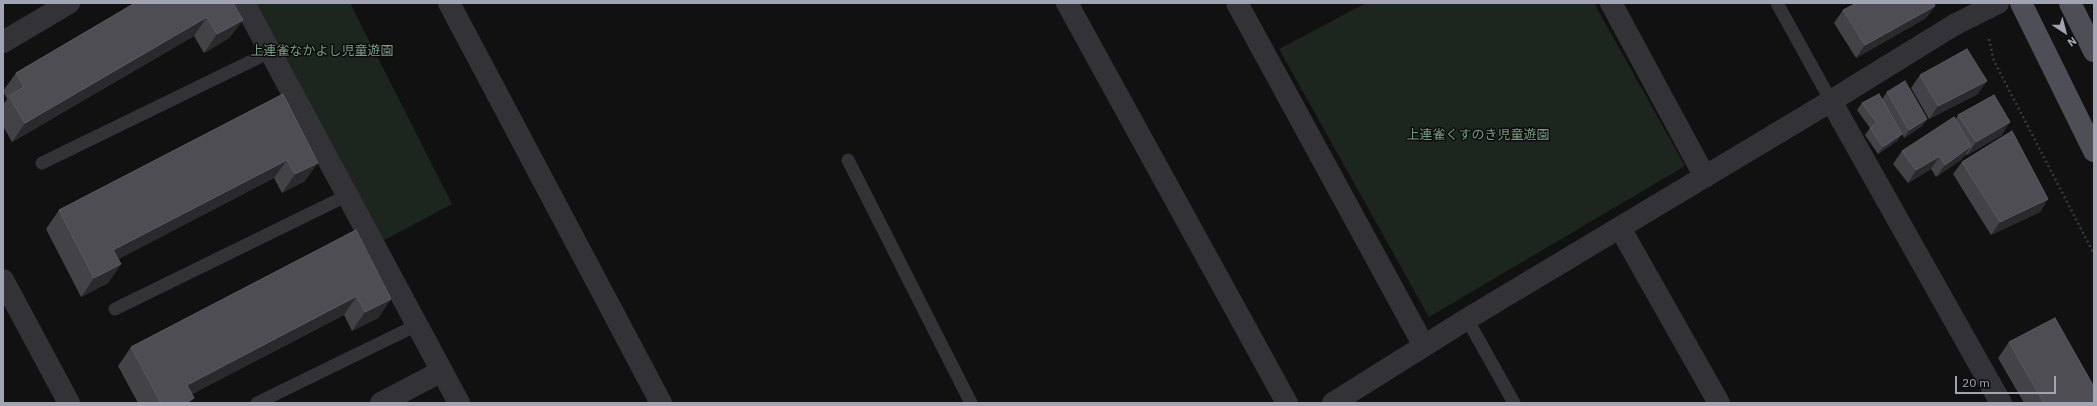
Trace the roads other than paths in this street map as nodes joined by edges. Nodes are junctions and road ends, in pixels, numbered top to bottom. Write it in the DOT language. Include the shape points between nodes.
graph roads {
  1 [pos="69,3"];
  2 [pos="244,3"];
  3 [pos="449,3"];
  4 [pos="1067,3"];
  5 [pos="1237,3"];
  6 [pos="1611,3"];
  7 [pos="1776,3"];
  8 [pos="1998,3"];
  9 [pos="2021,3"];
  10 [pos="2070,3"];
  11 [pos="3,42"];
  12 [pos="2094,51"];
  13 [pos="270,52"];
  14 [pos="1831,101"];
  15 [pos="2094,151"];
  16 [pos="848,160"];
  17 [pos="42,162"];
  18 [pos="1705,177"];
  19 [pos="348,194"];
  20 [pos="1620,228"];
  21 [pos="3,280"];
  22 [pos="115,309"];
  23 [pos="1467,319"];
  24 [pos="417,325"];
  25 [pos="1424,346"];
  26 [pos="442,371"];
  27 [pos="69,403"];
  28 [pos="257,403"];
  29 [pos="381,403"];
  30 [pos="459,403"];
  31 [pos="661,403"];
  32 [pos="971,403"];
  33 [pos="1287,403"];
  34 [pos="1333,403"];
  35 [pos="1514,403"];
  36 [pos="1719,403"];
  37 [pos="2002,403"];
  1 -- 11 [label="street"];
  2 -- 13 [label="street"];
  3 -- 31 [label="street"];
  4 -- 33 [label="street"];
  5 -- 25 [label="street"];
  6 -- 18 [label="street"];
  7 -- 14 [label="lane"];
  8 -- 14 [label="street" via="1954,25"];
  9 -- 15 [label="main road"];
  10 -- 12 [label="main road"];
  13 -- 17 [label="lane"];
  13 -- 19 [label="street"];
  14 -- 18 [label="street"];
  14 -- 37 [label="street"];
  16 -- 32 [label="lane"];
  18 -- 20 [label="street"];
  19 -- 22 [label="lane"];
  19 -- 24 [label="street"];
  20 -- 23 [label="street"];
  20 -- 36 [label="street"];
  21 -- 27 [label="street"];
  23 -- 25 [label="street"];
  23 -- 35 [label="lane"];
  24 -- 26 [label="street"];
  24 -- 28 [label="lane"];
  25 -- 34 [label="street"];
  26 -- 29 [label="street"];
  26 -- 30 [label="street"];
}
